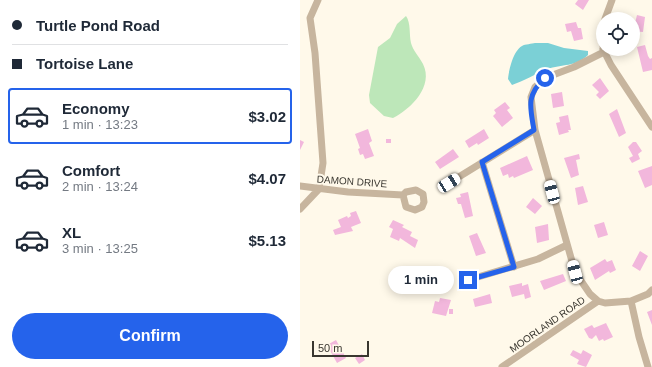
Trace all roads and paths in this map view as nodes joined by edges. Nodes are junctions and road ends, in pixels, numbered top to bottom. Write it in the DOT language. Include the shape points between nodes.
graph roads {
  1 [pos="318,0"];
  2 [pos="612,0"];
  3 [pos="608,12"];
  4 [pos="596,53"];
  5 [pos="607,56"];
  6 [pos="652,127"];
  7 [pos="534,130"];
  8 [pos="482,162"];
  9 [pos="449,183"];
  10 [pos="300,186"];
  11 [pos="319,190"];
  12 [pos="403,195"];
  13 [pos="300,209"];
  14 [pos="567,245"];
  15 [pos="514,267"];
  16 [pos="468,280"];
  17 [pos="652,290"];
  18 [pos="598,301"];
  19 [pos="631,301"];
  20 [pos="502,367"];
  21 [pos="648,367"];
  1 -- 11 [label="street" via="310,18 316,54 323,163"];
  2 -- 3 [label="street"];
  4 -- 7 [label="street" via="574,67 545,78 535,87 531,97"];
  5 -- 6 [label="street"];
  7 -- 8 [label="street"];
  7 -- 14 [label="street"];
  8 -- 9 [label="street"];
  8 -- 15 [label="street"];
  10 -- 11 [label="street, DAMON DRIVE"];
  11 -- 12 [label="street, DAMON DRIVE"];
  11 -- 13 [label="street"];
  14 -- 15 [label="street" via="538,260"];
  14 -- 18 [label="street" via="575,272"];
  15 -- 16 [label="street"];
  17 -- 19 [label="street, MOORLAND ROAD"];
  18 -- 19 [label="street, MOORLAND ROAD"];
  18 -- 20 [label="street, MOORLAND ROAD"];
  19 -- 21 [label="street" via="638,337"];
}
